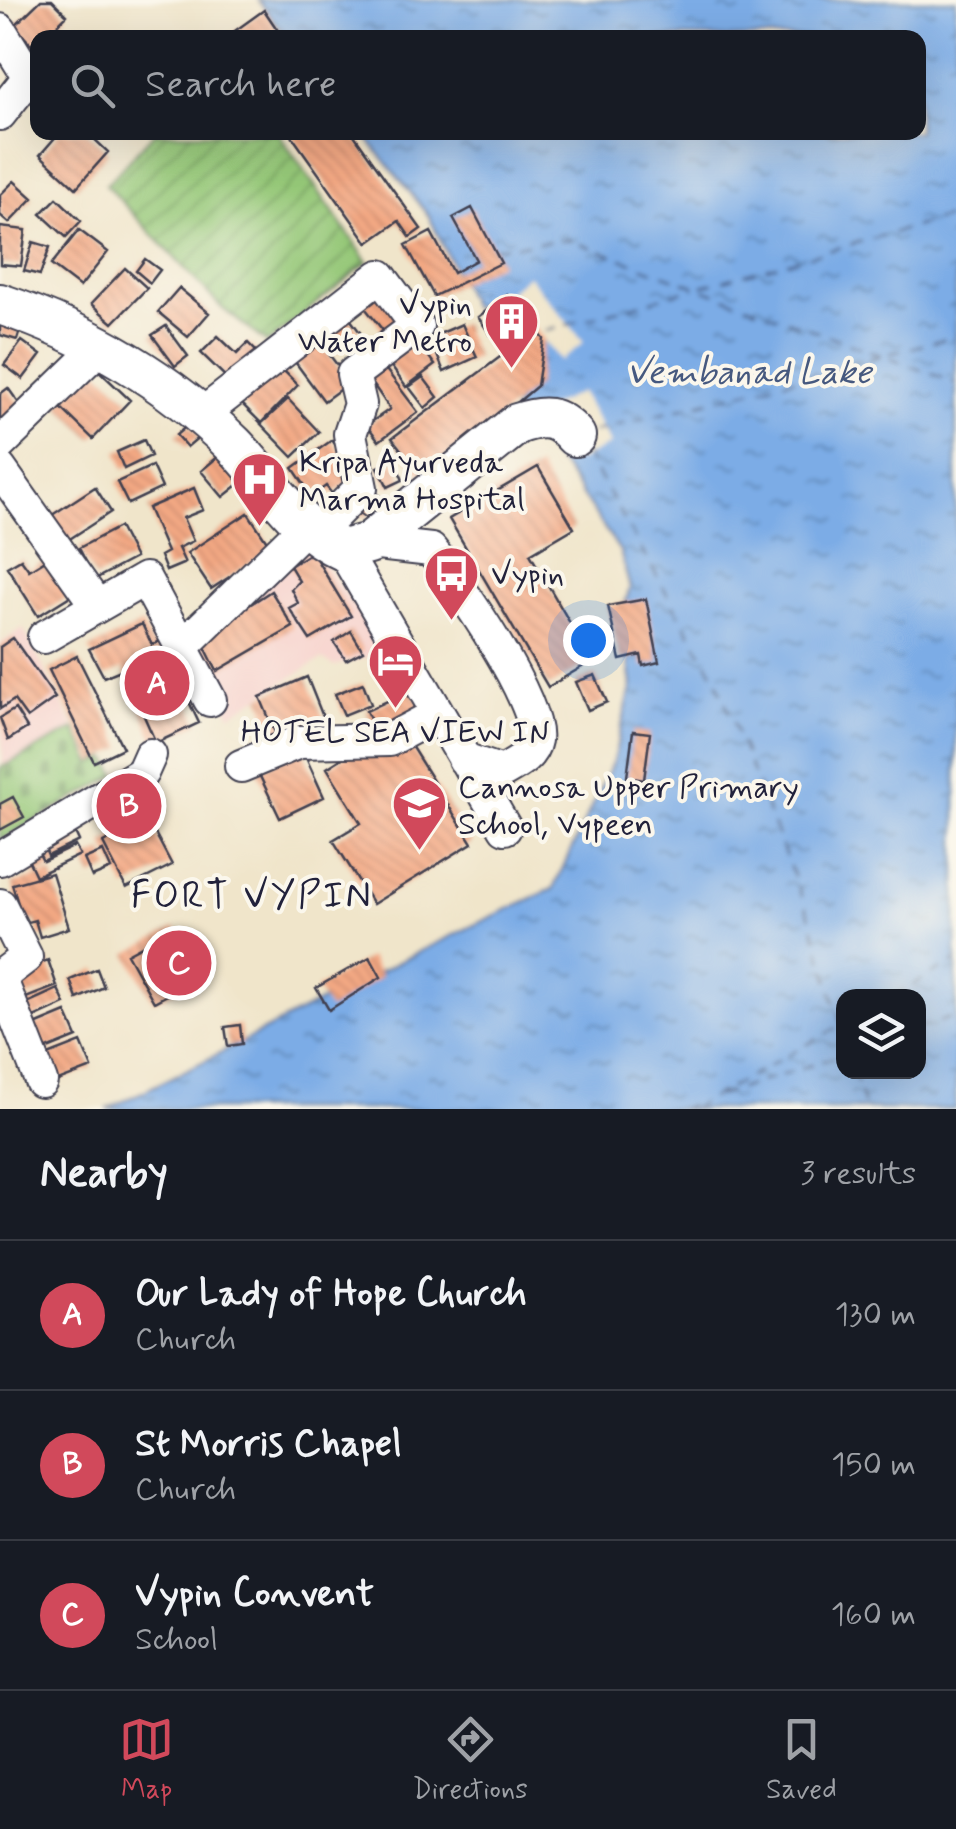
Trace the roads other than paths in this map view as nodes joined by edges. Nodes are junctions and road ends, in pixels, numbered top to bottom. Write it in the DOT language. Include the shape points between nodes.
graph roads {
  1 [pos="0,30"];
  2 [pos="0,114"];
  3 [pos="0,304"];
  4 [pos="101,346"];
  5 [pos="200,416"];
  6 [pos="575,436"];
  7 [pos="0,444"];
  8 [pos="0,469"];
  9 [pos="333,538"];
  10 [pos="97,606"];
  11 [pos="44,637"];
  12 [pos="184,645"];
  13 [pos="210,700"];
  14 [pos="438,714"];
  15 [pos="150,755"];
  16 [pos="464,758"];
  17 [pos="241,766"];
  18 [pos="505,828"];
  19 [pos="1,858"];
  20 [pos="0,905"];
  21 [pos="41,1081"];
  1 -- 2 [label="street" via="29,77"];
  3 -- 4 [label="main road"];
  4 -- 5 [label="main road"];
  4 -- 7 [label="street"];
  5 -- 9 [label="main road"];
  5 -- 9 [label="street" via="380,276 417,326 352,374 360,404 350,434 362,488"];
  6 -- 9 [label="main road" via="562,420 517,424"];
  8 -- 10 [label="street"];
  9 -- 12 [label="street"];
  9 -- 14 [label="street"];
  9 -- 16 [label="street" via="430,550 469,598 534,717 535,742 523,760 502,772"];
  10 -- 11 [label="street"];
  10 -- 12 [label="street" via="145,578"];
  12 -- 13 [label="street"];
  14 -- 16 [label="street"];
  14 -- 17 [label="street" via="389,740 299,742"];
  15 -- 19 [label="street" via="142,773"];
  16 -- 18 [label="street"];
  20 -- 21 [label="street" via="26,958 0,977"];
}
